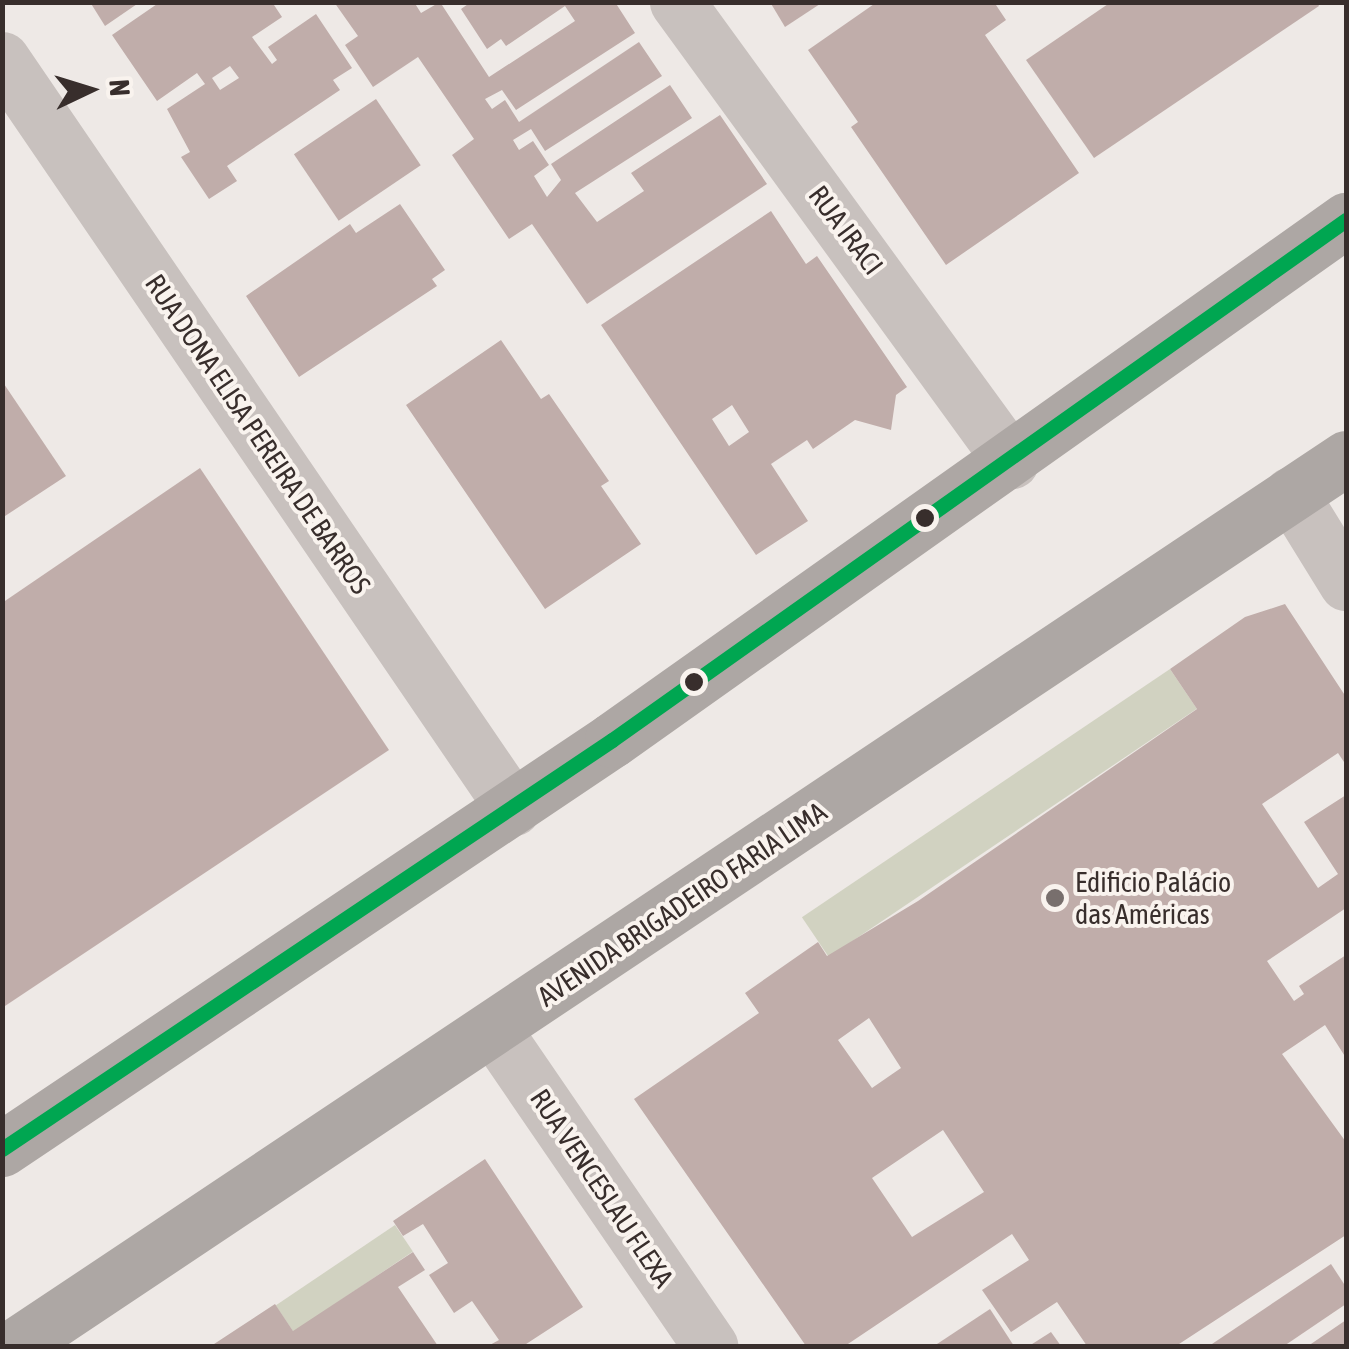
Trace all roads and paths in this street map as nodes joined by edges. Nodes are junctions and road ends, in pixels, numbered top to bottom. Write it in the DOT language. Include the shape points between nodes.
graph roads {
  1 [pos="677,2"];
  2 [pos="2,59"];
  3 [pos="1342,226"];
  4 [pos="1346,458"];
  5 [pos="1011,461"];
  6 [pos="1290,494"];
  7 [pos="1346,583"];
  8 [pos="513,808"];
  9 [pos="494,1030"];
  10 [pos="2,1150"];
  11 [pos="15,1346"];
  12 [pos="710,1346"];
  1 -- 5 [label="street, RUA IRACI"];
  2 -- 8 [label="street, RUA DONA ELISA PEREIRA DE BARROS"];
  3 -- 5 [label="highway"];
  4 -- 6 [label="highway, AVENIDA BRIGADEIRO FARIA LIMA"];
  5 -- 8 [label="highway"];
  6 -- 7 [label="street"];
  6 -- 9 [label="highway, AVENIDA BRIGADEIRO FARIA LIMA"];
  8 -- 10 [label="highway"];
  9 -- 11 [label="highway, AVENIDA BRIGADEIRO FARIA LIMA"];
  9 -- 12 [label="street, RUA VENCESLAU FLEXA"];
}
